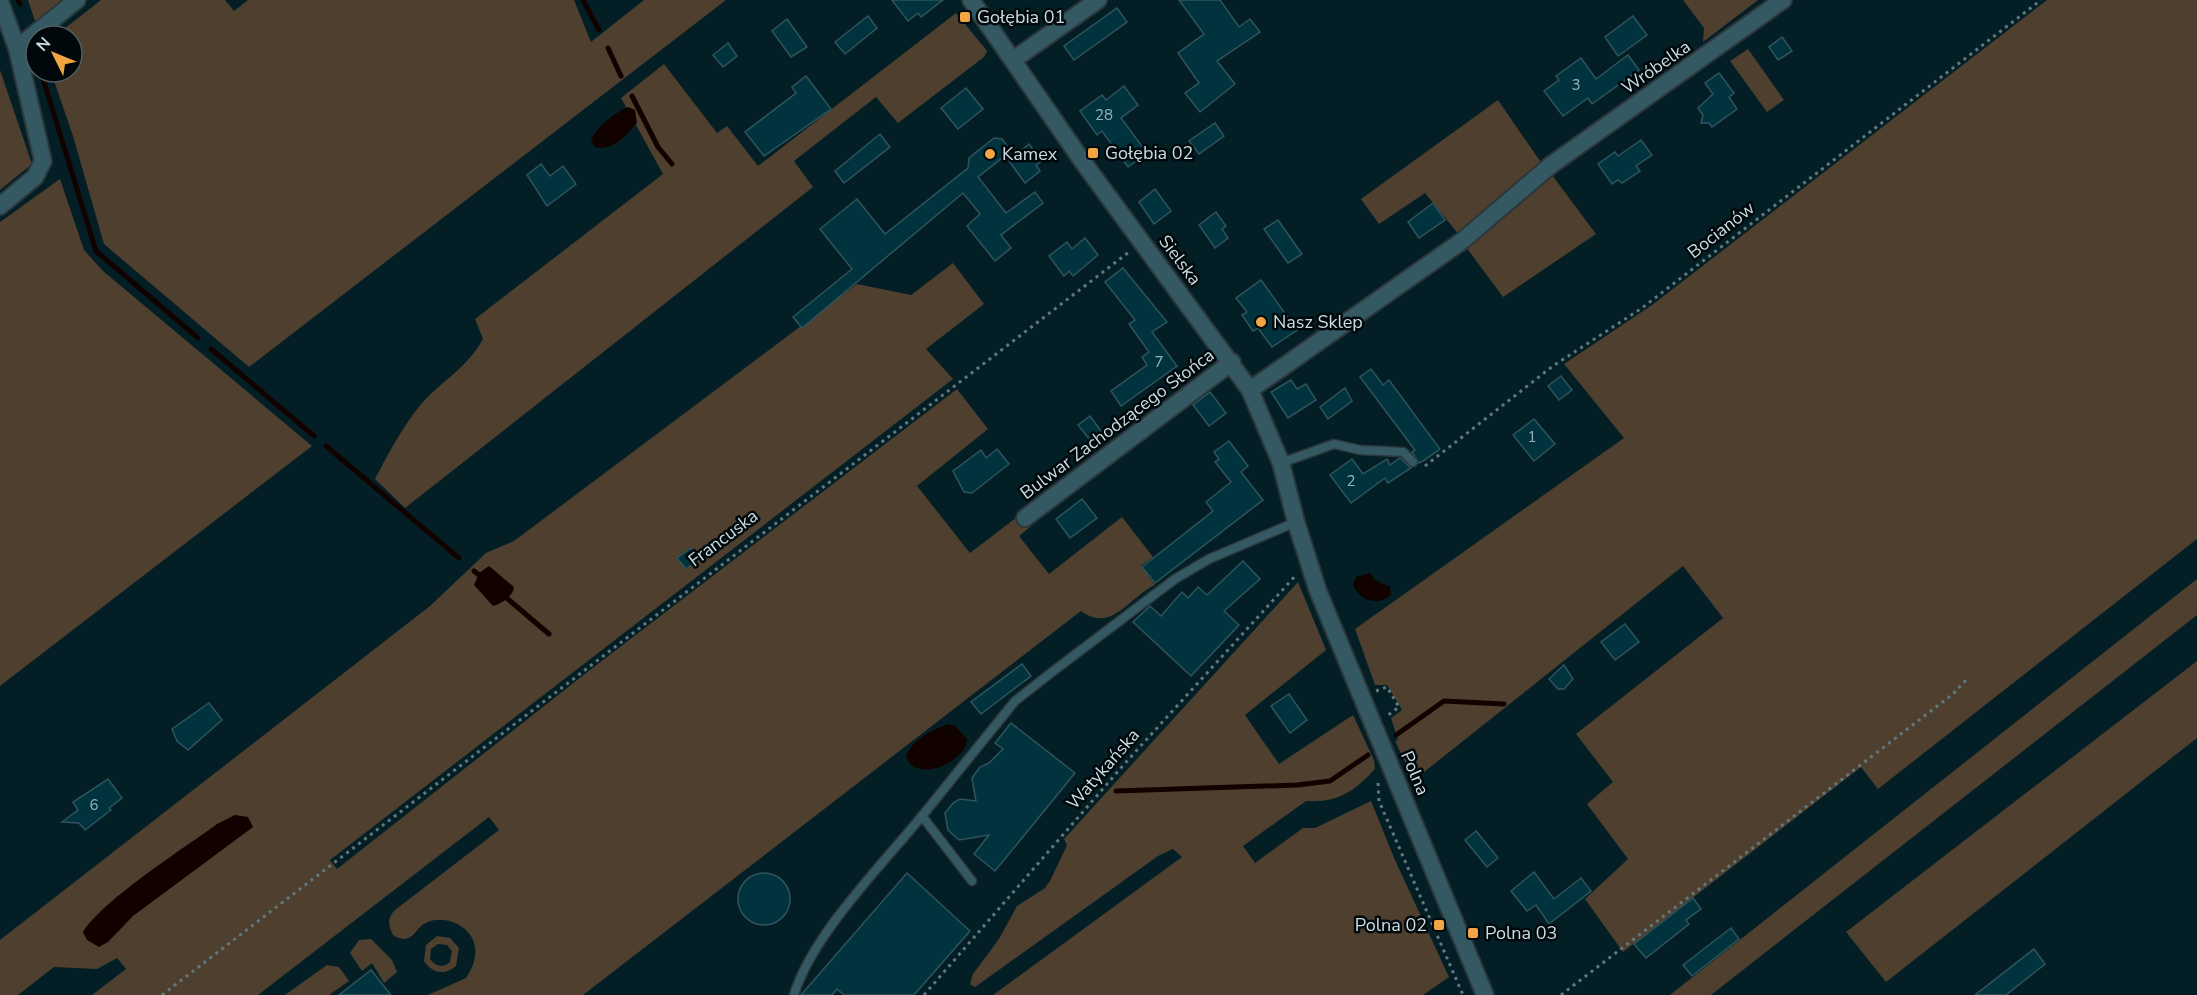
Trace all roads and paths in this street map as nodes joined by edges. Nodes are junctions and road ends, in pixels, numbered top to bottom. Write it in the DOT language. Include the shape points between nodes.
graph roads {
  1 [pos="77,0"];
  2 [pos="971,0"];
  3 [pos="1098,0"];
  4 [pos="1783,0"];
  5 [pos="2041,0"];
  6 [pos="0,2"];
  7 [pos="17,48"];
  8 [pos="1013,60"];
  9 [pos="0,206"];
  10 [pos="1142,241"];
  11 [pos="1232,362"];
  12 [pos="1250,390"];
  13 [pos="1413,462"];
  14 [pos="1281,463"];
  15 [pos="1025,518"];
  16 [pos="1296,522"];
  17 [pos="1310,567"];
  18 [pos="1966,680"];
  19 [pos="1387,687"];
  20 [pos="1399,707"];
  21 [pos="922,816"];
  22 [pos="972,880"];
  23 [pos="162,995"];
  24 [pos="794,995"];
  25 [pos="924,995"];
  26 [pos="1485,995"];
  27 [pos="1561,995"];
  1 -- 7 [label="street"];
  2 -- 8 [label="street, Sielska"];
  3 -- 8 [label="street"];
  4 -- 12 [label="street, Wróbelka" via="1551,165 1462,241"];
  5 -- 13 [label="path, Bocianów" via="1642,308 1553,366 1423,468"];
  6 -- 7 [label="street"];
  7 -- 9 [label="street" via="43,161 35,177"];
  8 -- 10 [label="street, Sielska"];
  10 -- 11 [label="street, Sielska"];
  10 -- 23 [label="path, Francuska"];
  11 -- 12 [label="street, Sielska"];
  11 -- 15 [label="street, Bulwar Zachodzącego Słońca"];
  12 -- 14 [label="street, Sielska"];
  13 -- 14 [label="lane" via="1403,452 1334,444"];
  14 -- 16 [label="street, Sielska"];
  16 -- 17 [label="street, Sielska"];
  16 -- 21 [label="lane" via="1209,559 1175,579 1015,701"];
  17 -- 25 [label="path, Watykańska" via="1287,584"];
  17 -- 26 [label="street, Polna"];
  18 -- 27 [label="path" via="1953,694"];
  19 -- 20 [label="path"];
  21 -- 22 [label="lane"];
  21 -- 24 [label="lane" via="820,941"];
}
